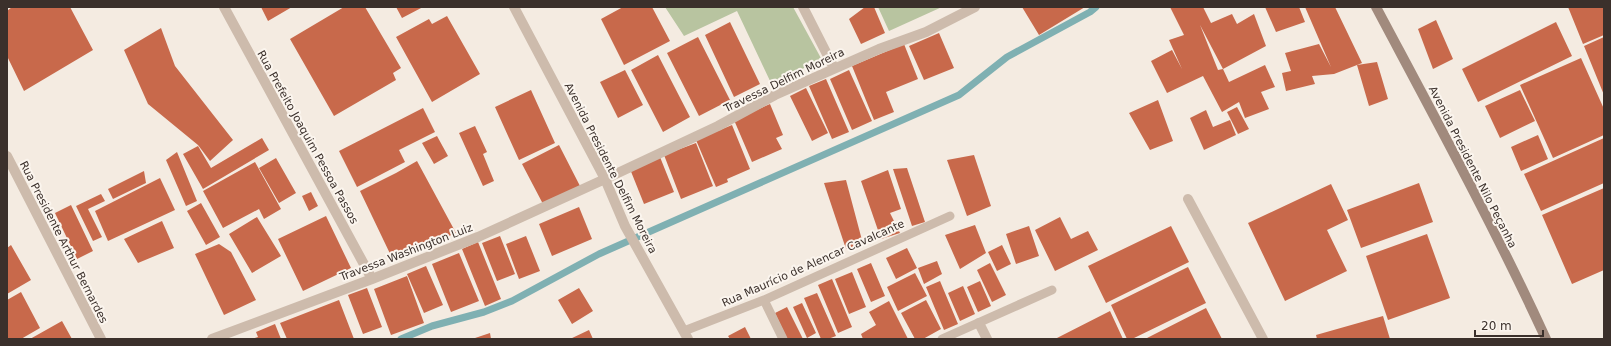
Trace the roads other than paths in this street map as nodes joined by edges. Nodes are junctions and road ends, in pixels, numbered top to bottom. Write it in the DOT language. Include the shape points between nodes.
graph roads {
  1 [pos="224,7"];
  2 [pos="514,7"];
  3 [pos="803,7"];
  4 [pos="975,7"];
  5 [pos="1376,7"];
  6 [pos="834,68"];
  7 [pos="7,156"];
  8 [pos="605,180"];
  9 [pos="1188,199"];
  10 [pos="950,216"];
  11 [pos="372,279"];
  12 [pos="1052,290"];
  13 [pos="764,300"];
  14 [pos="979,323"];
  15 [pos="686,335"];
  16 [pos="100,339"];
  17 [pos="212,339"];
  18 [pos="783,339"];
  19 [pos="942,339"];
  20 [pos="986,339"];
  21 [pos="1263,339"];
  22 [pos="1546,339"];
  1 -- 11 [label="street, Rua Prefeito Joaquim Pessoa Passos"];
  2 -- 8 [label="street, Avenida Presidente Delfim Moreira"];
  3 -- 6 [label="street"];
  4 -- 6 [label="street, Travessa Delfim Moreira" via="926,32"];
  5 -- 22 [label="main road, Avenida Presidente Nilo Peçanha" via="1430,107"];
  6 -- 8 [label="street, Travessa Delfim Moreira"];
  7 -- 16 [label="street, Rua Presidente Arthur Bernardes"];
  8 -- 11 [label="street, Travessa Washington Luiz" via="478,237"];
  8 -- 15 [label="street, Avenida Presidente Delfim Moreira" via="638,250"];
  9 -- 21 [label="street"];
  10 -- 13 [label="lane, Rua Maurício de Alencar Cavalcante"];
  11 -- 17 [label="street, Travessa Washington Luiz"];
  12 -- 14 [label="lane"];
  13 -- 15 [label="lane, Rua Maurício de Alencar Cavalcante"];
  13 -- 18 [label="lane"];
  14 -- 19 [label="lane"];
  14 -- 20 [label="street"];
}
